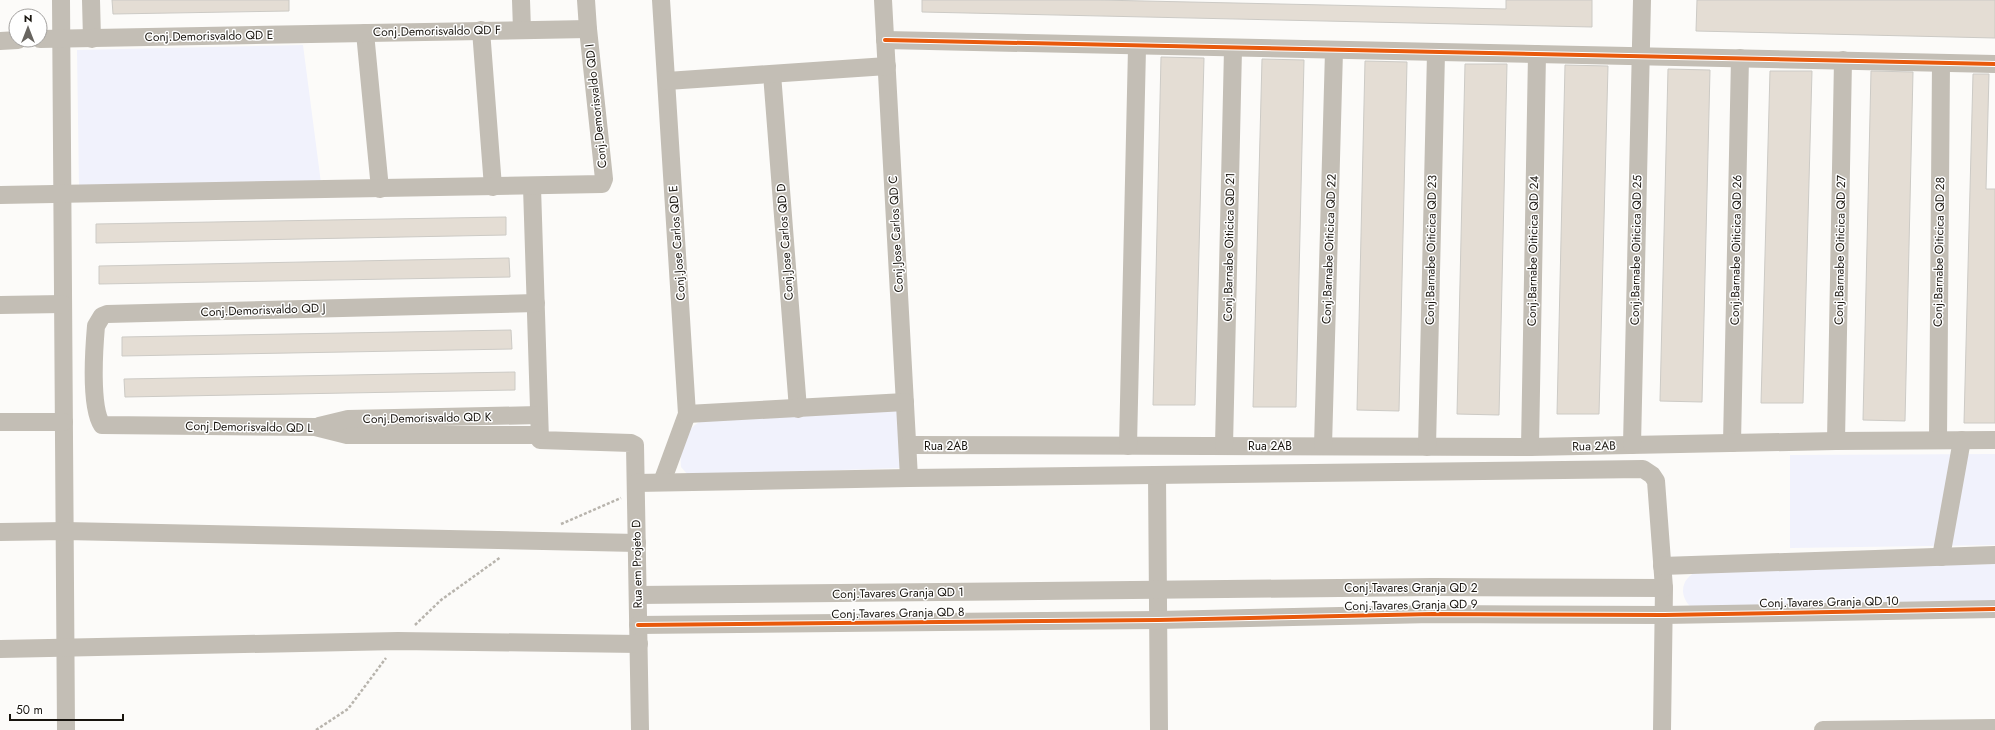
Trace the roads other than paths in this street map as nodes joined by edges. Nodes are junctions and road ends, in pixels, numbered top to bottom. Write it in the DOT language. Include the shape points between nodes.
graph roads {
  1 [pos="61,0"];
  2 [pos="91,0"];
  3 [pos="521,0"];
  4 [pos="586,0"];
  5 [pos="661,0"];
  6 [pos="883,0"];
  7 [pos="1642,0"];
  8 [pos="588,29"];
  9 [pos="481,30"];
  10 [pos="522,30"];
  11 [pos="365,33"];
  12 [pos="62,38"];
  13 [pos="48,39"];
  14 [pos="92,39"];
  15 [pos="885,40"];
  16 [pos="1137,48"];
  17 [pos="1233,49"];
  18 [pos="1334,51"];
  19 [pos="1436,53"];
  20 [pos="1536,54"];
  21 [pos="1640,55"];
  22 [pos="1740,58"];
  23 [pos="1843,60"];
  24 [pos="1941,63"];
  25 [pos="1995,64"];
  26 [pos="887,66"];
  27 [pos="772,74"];
  28 [pos="667,81"];
  29 [pos="493,187"];
  30 [pos="532,187"];
  31 [pos="380,189"];
  32 [pos="0,195"];
  33 [pos="62,195"];
  34 [pos="536,303"];
  35 [pos="63,304"];
  36 [pos="0,305"];
  37 [pos="905,402"];
  38 [pos="798,409"];
  39 [pos="687,414"];
  40 [pos="539,415"];
  41 [pos="0,422"];
  42 [pos="64,422"];
  43 [pos="102,425"];
  44 [pos="315,427"];
  45 [pos="540,435"];
  46 [pos="1938,440"];
  47 [pos="1962,440"];
  48 [pos="1995,440"];
  49 [pos="1836,441"];
  50 [pos="1732,443"];
  51 [pos="908,445"];
  52 [pos="1632,445"];
  53 [pos="1128,446"];
  54 [pos="1224,446"];
  55 [pos="1323,446"];
  56 [pos="1427,447"];
  57 [pos="1530,447"];
  58 [pos="1157,475"];
  59 [pos="909,478"];
  60 [pos="662,482"];
  61 [pos="636,488"];
  62 [pos="0,532"];
  63 [pos="65,532"];
  64 [pos="637,543"];
  65 [pos="1995,555"];
  66 [pos="1941,557"];
  67 [pos="1662,566"];
  68 [pos="1432,587"];
  69 [pos="1664,588"];
  70 [pos="1158,590"];
  71 [pos="638,595"];
  72 [pos="1995,609"];
  73 [pos="1433,614"];
  74 [pos="1664,615"];
  75 [pos="1158,620"];
  76 [pos="638,625"];
  77 [pos="639,644"];
  78 [pos="67,648"];
  79 [pos="0,649"];
  80 [pos="1995,728"];
  81 [pos="66,730"];
  82 [pos="640,730"];
  83 [pos="1159,730"];
  84 [pos="1662,730"];
  85 [pos="1823,730"];
  1 -- 12 [label="street"];
  2 -- 14 [label="street"];
  3 -- 10 [label="street"];
  4 -- 8 [label="street, Conj.Demorisvaldo QD I"];
  5 -- 28 [label="street, Conj.Jose Carlos QD E"];
  6 -- 15 [label="street, Conj.Jose Carlos QD C"];
  7 -- 21 [label="street, Conj.Barnabe Oiticica QD 25"];
  8 -- 10 [label="street, Conj.Demorisvaldo QD F"];
  8 -- 30 [label="street, Conj.Demorisvaldo QD I" via="603,184"];
  9 -- 10 [label="street, Conj.Demorisvaldo QD F"];
  9 -- 11 [label="street, Conj.Demorisvaldo QD F"];
  9 -- 29 [label="street"];
  11 -- 14 [label="street, Conj.Demorisvaldo QD E"];
  11 -- 31 [label="street, Conj.Demorisvaldo QD F"];
  12 -- 13 [label="street, Conj.Demorisvaldo QD E"];
  12 -- 14 [label="street, Conj.Demorisvaldo QD E"];
  12 -- 33 [label="street"];
  15 -- 16 [label="street"];
  15 -- 26 [label="street, Conj.Jose Carlos QD C"];
  16 -- 17 [label="street"];
  16 -- 53 [label="street"];
  17 -- 18 [label="street"];
  17 -- 54 [label="street, Conj.Barnabe Oiticica QD 21"];
  18 -- 19 [label="street"];
  18 -- 55 [label="street, Conj.Barnabe Oiticica QD 22"];
  19 -- 20 [label="street"];
  19 -- 56 [label="street, Conj.Barnabe Oiticica QD 23"];
  20 -- 21 [label="street"];
  20 -- 57 [label="street, Conj.Barnabe Oiticica QD 24"];
  21 -- 22 [label="street"];
  21 -- 52 [label="street, Conj.Barnabe Oiticica QD 25"];
  22 -- 23 [label="street"];
  22 -- 50 [label="street, Conj.Barnabe Oiticica QD 26"];
  23 -- 24 [label="street"];
  23 -- 49 [label="street, Conj.Barnabe Oiticica QD 27"];
  24 -- 25 [label="street"];
  24 -- 46 [label="street, Conj.Barnabe Oiticica QD 28"];
  26 -- 27 [label="street"];
  26 -- 37 [label="street, Conj.Jose Carlos QD C"];
  27 -- 28 [label="street"];
  27 -- 38 [label="street, Conj.Jose Carlos QD D"];
  28 -- 39 [label="street, Conj.Jose Carlos QD E"];
  29 -- 30 [label="street"];
  29 -- 31 [label="street"];
  30 -- 34 [label="street"];
  31 -- 33 [label="street"];
  32 -- 33 [label="street"];
  33 -- 35 [label="street"];
  34 -- 40 [label="street"];
  34 -- 43 [label="street, Conj.Demorisvaldo QD J" via="107,314 98,320 95,335 95,404"];
  35 -- 36 [label="street"];
  35 -- 42 [label="street"];
  37 -- 38 [label="street"];
  37 -- 51 [label="street, Conj.Jose Carlos QD C"];
  38 -- 39 [label="street"];
  39 -- 60 [label="street, Conj.Jose Carlos QD E"];
  40 -- 44 [label="street, Conj.Demorisvaldo QD K" via="348,420"];
  40 -- 45 [label="street"];
  41 -- 42 [label="street"];
  42 -- 63 [label="street"];
  43 -- 44 [label="street, Conj.Demorisvaldo QD L"];
  44 -- 45 [label="street, Conj.Demorisvaldo QD L" via="347,435"];
  45 -- 61 [label="street, Rua em Projeto D" via="541,441 632,443 635,445"];
  46 -- 47 [label="street, Rua 2AB"];
  46 -- 49 [label="street, Rua 2AB"];
  47 -- 48 [label="street, Rua 2AB"];
  47 -- 66 [label="street"];
  49 -- 50 [label="street, Rua 2AB"];
  50 -- 52 [label="street, Rua 2AB"];
  51 -- 53 [label="street, Rua 2AB"];
  51 -- 59 [label="street, Conj.Jose Carlos QD C"];
  52 -- 57 [label="street, Rua 2AB"];
  53 -- 54 [label="street, Rua 2AB"];
  54 -- 55 [label="street, Rua 2AB"];
  55 -- 56 [label="street, Rua 2AB"];
  56 -- 57 [label="street, Rua 2AB"];
  58 -- 59 [label="street"];
  58 -- 67 [label="street" via="1638,469 1648,471 1656,481"];
  58 -- 70 [label="street"];
  59 -- 60 [label="street"];
  60 -- 61 [label="street"];
  61 -- 64 [label="street, Rua em Projeto D"];
  62 -- 63 [label="street"];
  63 -- 64 [label="street"];
  63 -- 78 [label="street"];
  64 -- 71 [label="street, Rua em Projeto D"];
  65 -- 66 [label="street"];
  66 -- 67 [label="street"];
  67 -- 69 [label="street"];
  68 -- 69 [label="street, Conj.Tavares Granja QD 2"];
  68 -- 70 [label="street, Conj.Tavares Granja QD 2"];
  68 -- 73 [label="street"];
  69 -- 74 [label="street"];
  70 -- 71 [label="street, Conj.Tavares Granja QD 1"];
  70 -- 75 [label="street"];
  71 -- 76 [label="street, Rua em Projeto D"];
  72 -- 74 [label="street, Conj.Tavares Granja QD 10"];
  73 -- 74 [label="street, Conj.Tavares Granja QD 9"];
  73 -- 75 [label="street, Conj.Tavares Granja QD 9"];
  74 -- 84 [label="street"];
  75 -- 76 [label="street, Conj.Tavares Granja QD 8"];
  75 -- 83 [label="street"];
  76 -- 77 [label="street, Rua em Projeto D"];
  77 -- 78 [label="street" via="398,641"];
  77 -- 82 [label="street, Rua em Projeto D"];
  78 -- 79 [label="street"];
  78 -- 81 [label="street"];
  80 -- 85 [label="street"];
}
